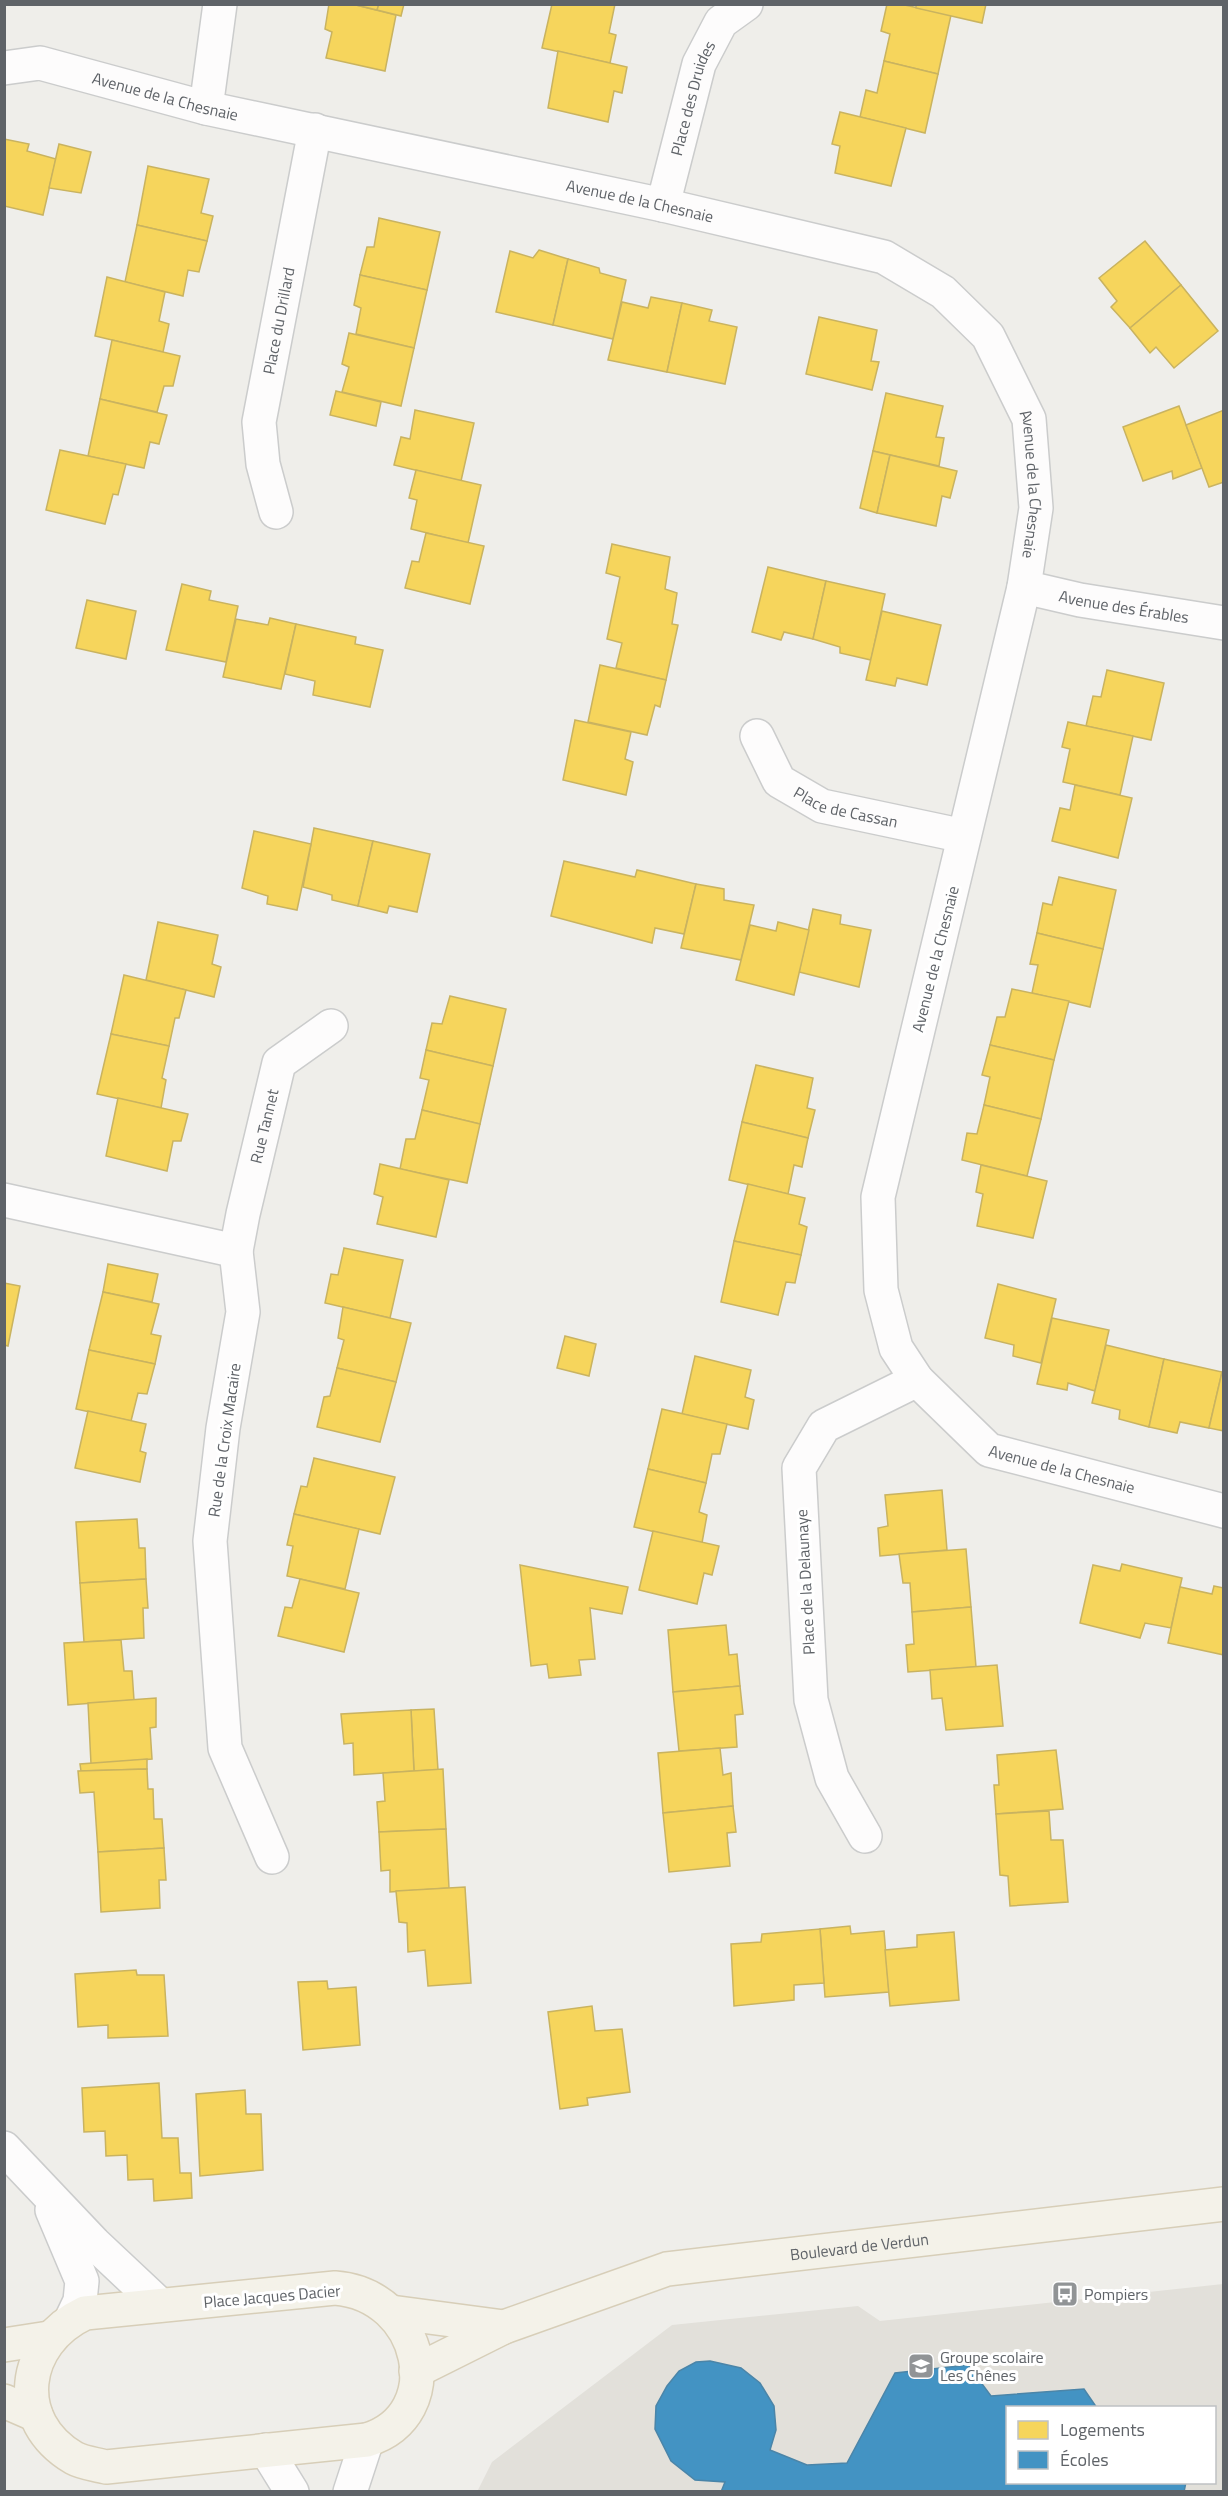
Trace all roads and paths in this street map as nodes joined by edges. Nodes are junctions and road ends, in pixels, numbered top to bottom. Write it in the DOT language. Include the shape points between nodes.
graph roads {
  1 [pos="220,4"];
  2 [pos="746,4"];
  3 [pos="4,68"];
  4 [pos="206,108"];
  5 [pos="315,130"];
  6 [pos="663,205"];
  7 [pos="276,512"];
  8 [pos="1024,586"];
  9 [pos="1224,623"];
  10 [pos="757,736"];
  11 [pos="964,836"];
  12 [pos="331,1026"];
  13 [pos="4,1200"];
  14 [pos="236,1251"];
  15 [pos="917,1380"];
  16 [pos="1224,1511"];
  17 [pos="866,1836"];
  18 [pos="272,1857"];
  19 [pos="4,2148"];
  20 [pos="42,2190"];
  21 [pos="1224,2204"];
  22 [pos="160,2305"];
  23 [pos="392,2312"];
  24 [pos="504,2327"];
  25 [pos="60,2329"];
  26 [pos="4,2345"];
  27 [pos="416,2371"];
  28 [pos="4,2401"];
  29 [pos="36,2415"];
  30 [pos="367,2440"];
  31 [pos="266,2450"];
  32 [pos="292,2492"];
  33 [pos="350,2492"];
  1 -- 4 [label="street"];
  2 -- 6 [label="street, Place des Druides" via="721,22 699,64"];
  3 -- 4 [label="street, Avenue de la Chesnaie" via="40,63"];
  4 -- 5 [label="street, Avenue de la Chesnaie"];
  5 -- 6 [label="street, Avenue de la Chesnaie"];
  5 -- 7 [label="street, Place du Drillard" via="259,422 263,464"];
  6 -- 8 [label="street, Avenue de la Chesnaie" via="884,257 943,292 988,336 1029,419 1036,508"];
  8 -- 9 [label="street, Avenue des Érables" via="1080,600"];
  8 -- 11 [label="street, Avenue de la Chesnaie"];
  10 -- 11 [label="street, Place de Cassan" via="779,781 822,806"];
  11 -- 15 [label="street, Avenue de la Chesnaie" via="878,1197 881,1290 896,1348"];
  12 -- 14 [label="street, Rue Tannet" via="279,1063"];
  13 -- 14 [label="street"];
  14 -- 18 [label="street, Rue de la Croix Macaire" via="243,1312 223,1428 210,1541 225,1748"];
  15 -- 16 [label="street, Avenue de la Chesnaie" via="989,1450"];
  15 -- 17 [label="street, Place de la Delaunaye" via="824,1426 799,1468 811,1700 832,1778"];
  19 -- 20 [label="street"];
  20 -- 22 [label="street"];
  20 -- 25 [label="street" via="82,2281 80,2301"];
  21 -- 24 [label="main road, Boulevard de Verdun" via="668,2269"];
  22 -- 23 [label="main road, Place Jacques Dacier" via="335,2288 372,2297"];
  22 -- 25 [label="main road, Place Jacques Dacier" via="84,2313"];
  23 -- 24 [label="main road, Boulevard de Verdun"];
  23 -- 27 [label="main road, Place Jacques Dacier" via="410,2340"];
  24 -- 27 [label="main road, Boulevard de Verdun"];
  25 -- 26 [label="main road"];
  25 -- 29 [label="main road, Place Jacques Dacier" via="38,2358 32,2376"];
  27 -- 30 [label="main road, Place Jacques Dacier" via="414,2391 404,2413 388,2432"];
  28 -- 29 [label="main road"];
  29 -- 31 [label="main road, Place Jacques Dacier" via="61,2449 82,2461 106,2467"];
  30 -- 31 [label="main road, Place Jacques Dacier"];
  30 -- 33 [label="street"];
  31 -- 32 [label="street"];
}
